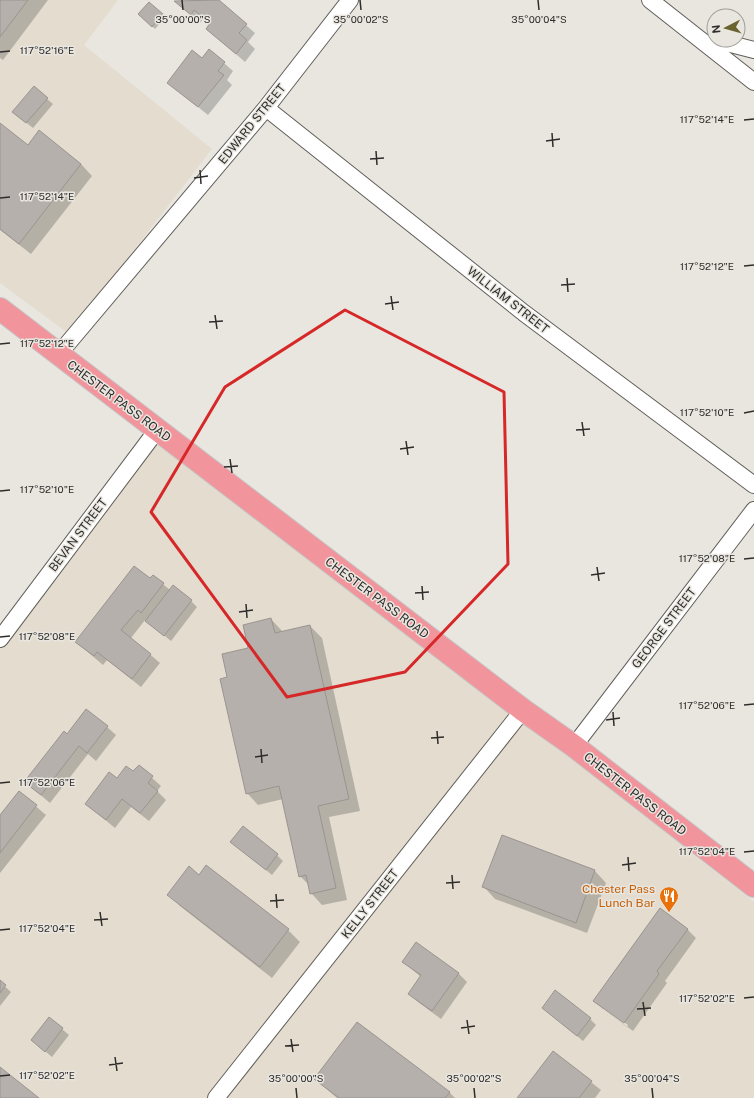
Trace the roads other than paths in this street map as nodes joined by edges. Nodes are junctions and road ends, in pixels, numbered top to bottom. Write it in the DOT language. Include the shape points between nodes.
graph roads {
  1 [pos="350,0"];
  2 [pos="650,0"];
  3 [pos="695,35"];
  4 [pos="706,38"];
  5 [pos="754,82"];
  6 [pos="266,108"];
  7 [pos="0,309"];
  8 [pos="58,355"];
  9 [pos="157,430"];
  10 [pos="754,485"];
  11 [pos="754,510"];
  12 [pos="0,639"];
  13 [pos="523,710"];
  14 [pos="574,746"];
  15 [pos="754,886"];
  16 [pos="216,1098"];
  1 -- 6 [label="street, EDWARD STREET"];
  2 -- 3 [label="street"];
  3 -- 4 [label="street"];
  3 -- 5 [label="street"];
  6 -- 8 [label="street, EDWARD STREET"];
  6 -- 10 [label="street, WILLIAM STREET" via="524,314"];
  7 -- 8 [label="highway, CHESTER PASS ROAD"];
  8 -- 9 [label="highway, CHESTER PASS ROAD"];
  9 -- 12 [label="street, BEVAN STREET"];
  9 -- 13 [label="highway, CHESTER PASS ROAD"];
  11 -- 14 [label="street, GEORGE STREET"];
  13 -- 14 [label="highway, CHESTER PASS ROAD"];
  13 -- 16 [label="street, KELLY STREET"];
  14 -- 15 [label="highway, CHESTER PASS ROAD"];
}
